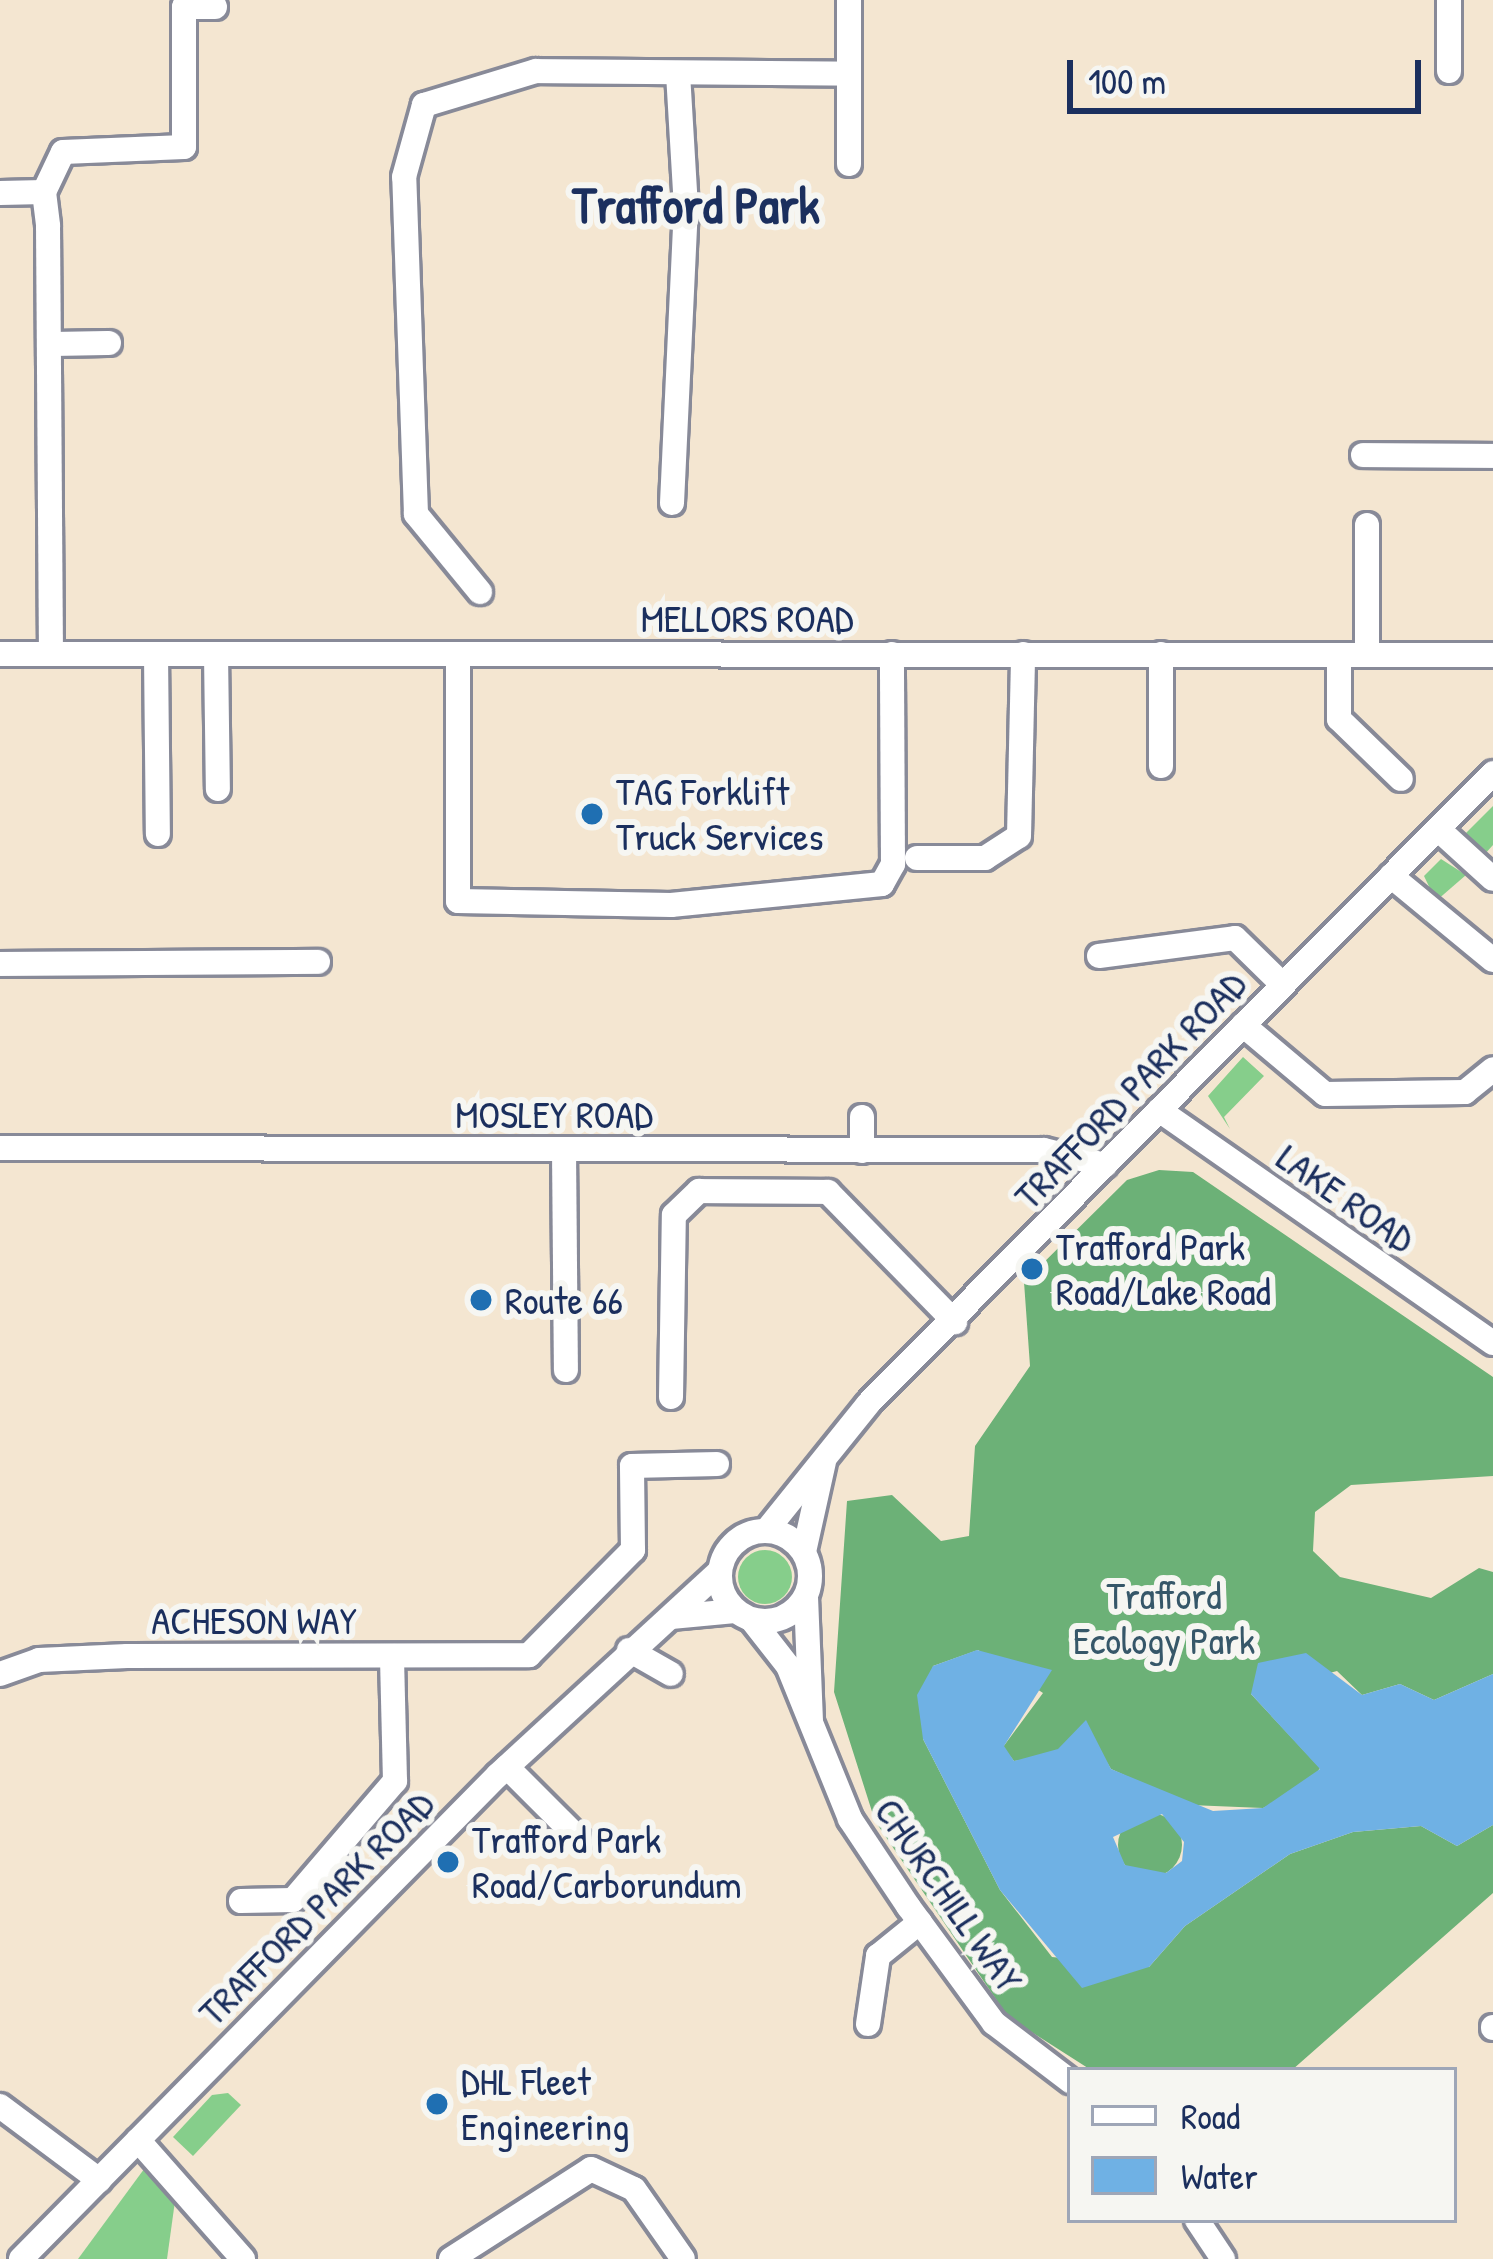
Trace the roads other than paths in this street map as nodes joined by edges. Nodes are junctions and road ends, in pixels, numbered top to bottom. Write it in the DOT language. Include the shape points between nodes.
graph roads {
  1 [pos="849,0"];
  2 [pos="1449,0"];
  3 [pos="215,7"];
  4 [pos="1449,71"];
  5 [pos="678,73"];
  6 [pos="849,74"];
  7 [pos="849,164"];
  8 [pos="44,192"];
  9 [pos="0,193"];
  10 [pos="109,343"];
  11 [pos="51,344"];
  12 [pos="1364,455"];
  13 [pos="1493,457"];
  14 [pos="672,503"];
  15 [pos="1367,525"];
  16 [pos="480,592"];
  17 [pos="0,654"];
  18 [pos="51,654"];
  19 [pos="156,654"];
  20 [pos="216,654"];
  21 [pos="458,654"];
  22 [pos="892,654"];
  23 [pos="1024,654"];
  24 [pos="1161,654"];
  25 [pos="1339,655"];
  26 [pos="1367,655"];
  27 [pos="1493,655"];
  28 [pos="1161,766"];
  29 [pos="1493,773"];
  30 [pos="1401,778"];
  31 [pos="218,789"];
  32 [pos="1438,829"];
  33 [pos="158,834"];
  34 [pos="917,858"];
  35 [pos="1391,876"];
  36 [pos="1493,879"];
  37 [pos="1099,956"];
  38 [pos="1493,960"];
  39 [pos="318,962"];
  40 [pos="0,964"];
  41 [pos="1283,985"];
  42 [pos="1243,1025"];
  43 [pos="1493,1069"];
  44 [pos="1159,1110"];
  45 [pos="862,1117"];
  46 [pos="0,1148"];
  47 [pos="564,1150"];
  48 [pos="862,1151"];
  49 [pos="1105,1165"];
  50 [pos="955,1322"];
  51 [pos="1493,1343"];
  52 [pos="566,1370"];
  53 [pos="671,1396"];
  54 [pos="824,1462"];
  55 [pos="717,1464"];
  56 [pos="766,1531"];
  57 [pos="804,1552"];
  58 [pos="720,1571"];
  59 [pos="806,1597"];
  60 [pos="743,1615"];
  61 [pos="671,1617"];
  62 [pos="629,1650"];
  63 [pos="392,1656"];
  64 [pos="0,1674"];
  65 [pos="671,1675"];
  66 [pos="811,1719"];
  67 [pos="507,1767"];
  68 [pos="580,1840"];
  69 [pos="242,1901"];
  70 [pos="920,1922"];
  71 [pos="868,2024"];
  72 [pos="1067,2079"];
  73 [pos="0,2106"];
  74 [pos="138,2140"];
  75 [pos="99,2180"];
  76 [pos="1199,2223"];
  77 [pos="21,2259"];
  78 [pos="242,2259"];
  79 [pos="451,2259"];
  80 [pos="682,2259"];
  81 [pos="1223,2259"];
  1 -- 6 [label="street"];
  2 -- 4 [label="street"];
  3 -- 8 [label="street" via="184,8 184,147 63,152"];
  5 -- 6 [label="street"];
  5 -- 14 [label="street" via="686,208"];
  5 -- 16 [label="street" via="536,71 444,92 414,122 404,177 416,514"];
  6 -- 7 [label="street"];
  8 -- 9 [label="street"];
  8 -- 11 [label="street"];
  10 -- 11 [label="street"];
  11 -- 18 [label="street"];
  12 -- 13 [label="street"];
  15 -- 26 [label="street"];
  17 -- 18 [label="street, MELLORS ROAD"];
  18 -- 19 [label="street, MELLORS ROAD"];
  19 -- 20 [label="street, MELLORS ROAD"];
  19 -- 33 [label="street"];
  20 -- 21 [label="street, MELLORS ROAD"];
  20 -- 31 [label="street"];
  21 -- 22 [label="street, MELLORS ROAD"];
  21 -- 22 [label="street" via="458,901 671,905 883,884 893,864"];
  22 -- 23 [label="street, MELLORS ROAD"];
  23 -- 24 [label="street, MELLORS ROAD"];
  23 -- 34 [label="street" via="1019,836 985,858"];
  24 -- 25 [label="street, MELLORS ROAD"];
  24 -- 28 [label="street"];
  25 -- 26 [label="street, MELLORS ROAD"];
  25 -- 30 [label="street" via="1339,719"];
  26 -- 27 [label="street, MELLORS ROAD"];
  29 -- 32 [label="street, TRAFFORD PARK ROAD"];
  32 -- 35 [label="street, TRAFFORD PARK ROAD"];
  32 -- 36 [label="street"];
  35 -- 38 [label="street"];
  35 -- 41 [label="street, TRAFFORD PARK ROAD"];
  37 -- 41 [label="street" via="1235,938"];
  39 -- 40 [label="street"];
  41 -- 42 [label="street, TRAFFORD PARK ROAD"];
  42 -- 43 [label="street" via="1325,1094 1466,1092"];
  42 -- 44 [label="street, TRAFFORD PARK ROAD"];
  44 -- 49 [label="street, TRAFFORD PARK ROAD"];
  44 -- 51 [label="street, LAKE ROAD"];
  45 -- 48 [label="street"];
  46 -- 47 [label="street, MOSLEY ROAD"];
  47 -- 48 [label="street, MOSLEY ROAD"];
  47 -- 52 [label="street"];
  48 -- 49 [label="street, MOSLEY ROAD" via="1077,1151"];
  49 -- 50 [label="street, TRAFFORD PARK ROAD"];
  50 -- 53 [label="street" via="828,1192 699,1191 674,1215"];
  50 -- 54 [label="street, TRAFFORD PARK ROAD"];
  54 -- 56 [label="street, TRAFFORD PARK ROAD"];
  54 -- 57 [label="street"];
  55 -- 63 [label="street, ACHESON WAY" via="632,1466 632,1550 530,1655"];
  56 -- 57 [label="street"];
  56 -- 58 [label="street" via="730,1547"];
  57 -- 59 [label="street"];
  58 -- 60 [label="street"];
  58 -- 61 [label="street, TRAFFORD PARK ROAD"];
  59 -- 60 [label="street" via="783,1618"];
  59 -- 66 [label="street, CHURCHILL WAY"];
  60 -- 61 [label="street"];
  60 -- 66 [label="street, CHURCHILL WAY"];
  61 -- 62 [label="street, TRAFFORD PARK ROAD"];
  62 -- 65 [label="street"];
  62 -- 67 [label="street, TRAFFORD PARK ROAD"];
  63 -- 64 [label="street, ACHESON WAY" via="40,1660"];
  63 -- 69 [label="street" via="394,1781 293,1900"];
  66 -- 70 [label="street, CHURCHILL WAY" via="850,1819"];
  67 -- 68 [label="street"];
  67 -- 74 [label="street, TRAFFORD PARK ROAD"];
  70 -- 71 [label="street" via="878,1956"];
  70 -- 72 [label="street, CHURCHILL WAY" via="994,2023"];
  73 -- 75 [label="street"];
  74 -- 75 [label="street, TRAFFORD PARK ROAD"];
  74 -- 78 [label="street"];
  75 -- 77 [label="street, TRAFFORD PARK ROAD"];
  76 -- 81 [label="street"];
  79 -- 80 [label="street" via="591,2169 634,2189"];
}
